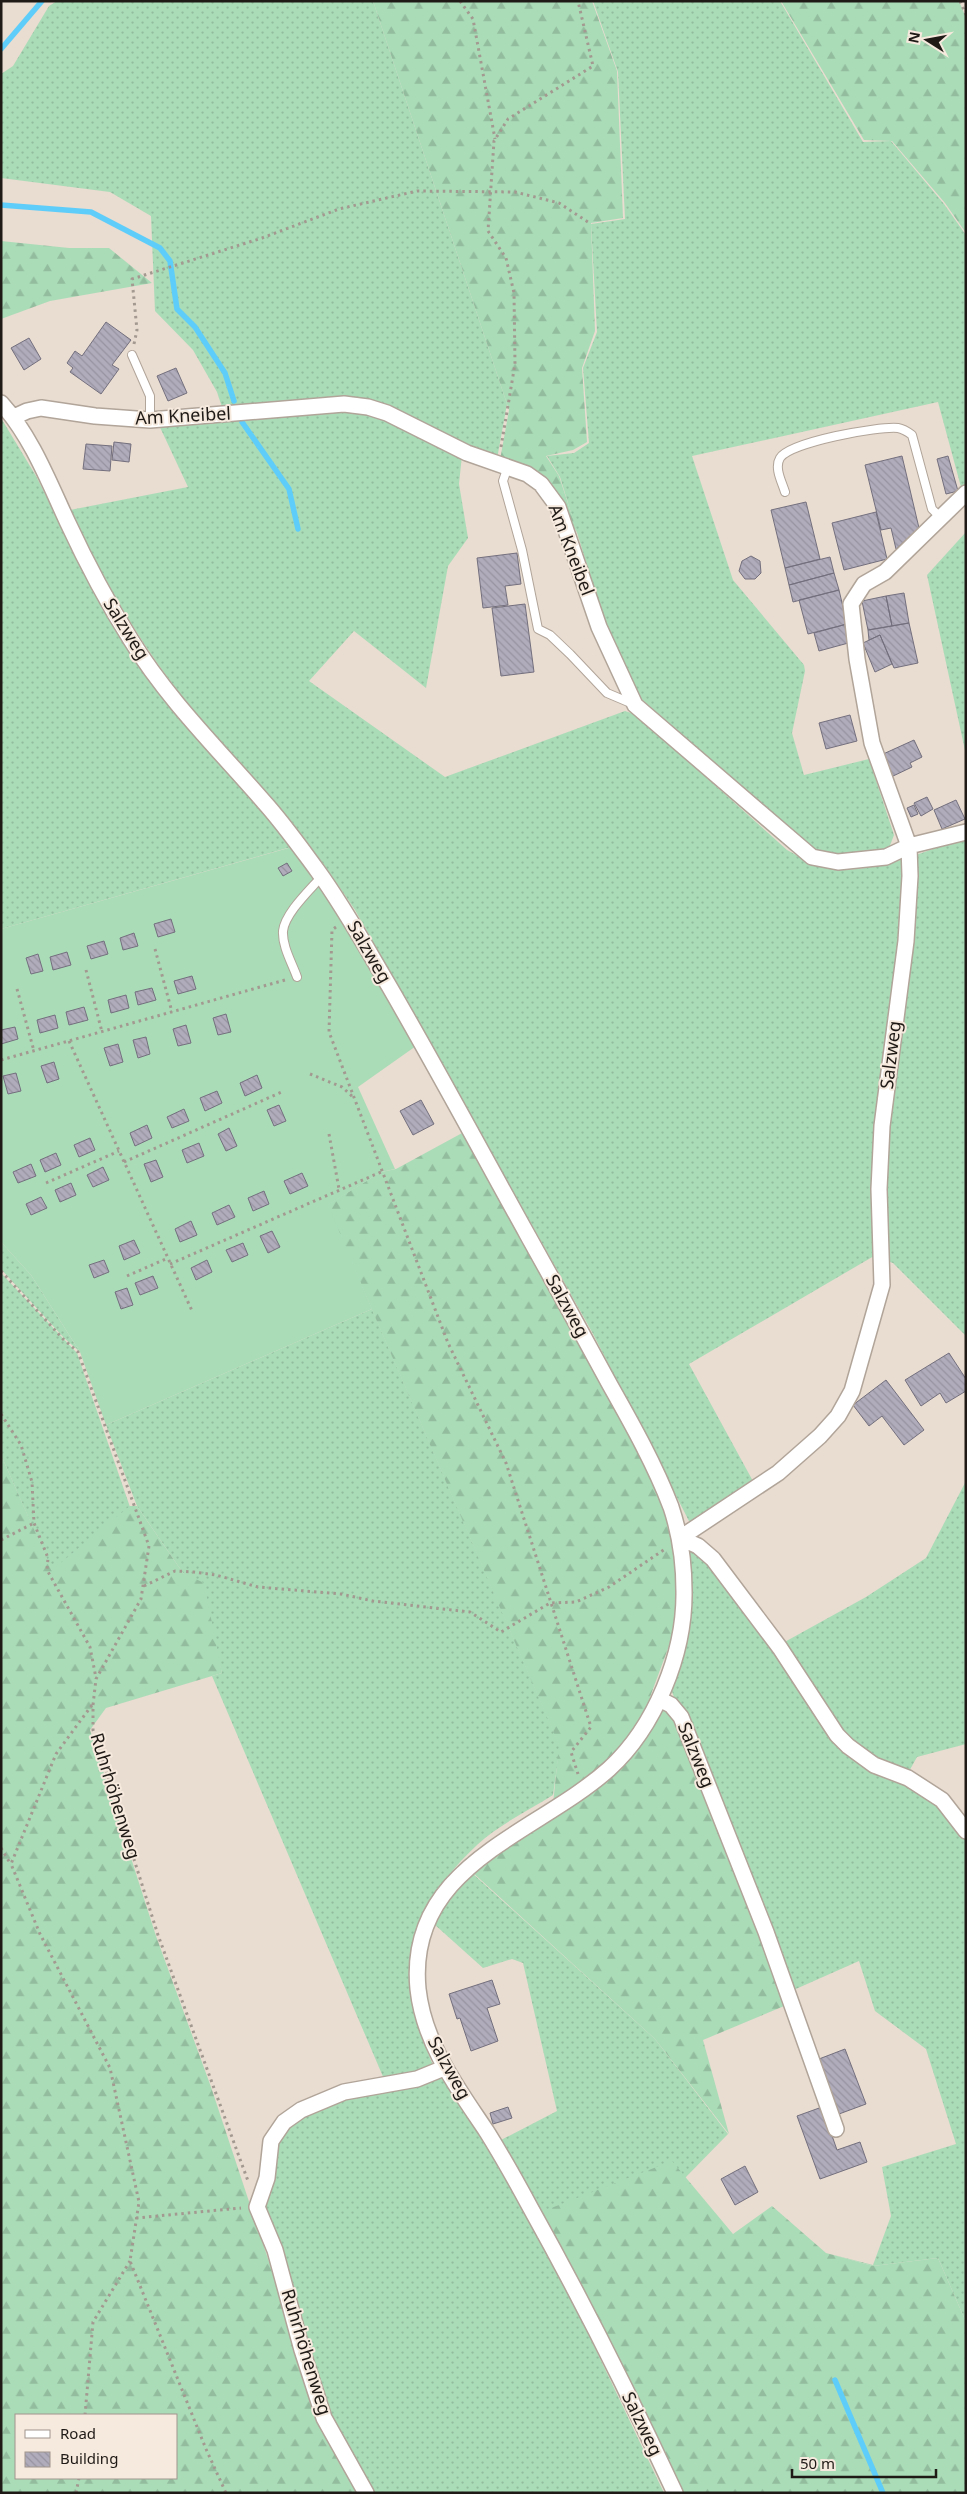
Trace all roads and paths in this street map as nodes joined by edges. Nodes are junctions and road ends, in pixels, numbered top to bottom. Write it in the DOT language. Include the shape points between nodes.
graph roads {
  1 [pos="460,1"];
  2 [pos="578,1"];
  3 [pos="960,1"];
  4 [pos="966,15"];
  5 [pos="495,139"];
  6 [pos="592,224"];
  7 [pos="132,355"];
  8 [pos="1,402"];
  9 [pos="14,418"];
  10 [pos="150,420"];
  11 [pos="503,465"];
  12 [pos="785,492"];
  13 [pos="966,493"];
  14 [pos="940,517"];
  15 [pos="635,704"];
  16 [pos="966,832"];
  17 [pos="909,846"];
  18 [pos="322,876"];
  19 [pos="348,916"];
  20 [pos="155,949"];
  21 [pos="86,970"];
  22 [pos="296,977"];
  23 [pos="17,989"];
  24 [pos="172,1012"];
  25 [pos="102,1032"];
  26 [pos="69,1041"];
  27 [pos="34,1051"];
  28 [pos="1,1060"];
  29 [pos="310,1074"];
  30 [pos="284,1091"];
  31 [pos="354,1097"];
  32 [pos="329,1134"];
  33 [pos="119,1151"];
  34 [pos="124,1162"];
  35 [pos="381,1172"];
  36 [pos="46,1183"];
  37 [pos="339,1189"];
  38 [pos="168,1258"];
  39 [pos="170,1264"];
  40 [pos="1,1271"];
  41 [pos="127,1276"];
  42 [pos="193,1313"];
  43 [pos="1,1414"];
  44 [pos="34,1522"];
  45 [pos="680,1538"];
  46 [pos="1,1540"];
  47 [pos="144,1586"];
  48 [pos="550,1603"];
  49 [pos="96,1679"];
  50 [pos="659,1699"];
  51 [pos="93,1705"];
  52 [pos="582,1789"];
  53 [pos="966,1831"];
  54 [pos="1,1848"];
  55 [pos="10,1864"];
  56 [pos="444,2068"];
  57 [pos="836,2129"];
  58 [pos="257,2207"];
  59 [pos="136,2218"];
  60 [pos="130,2261"];
  61 [pos="85,2414"];
  62 [pos="79,2479"];
  63 [pos="76,2493"];
  64 [pos="226,2493"];
  65 [pos="366,2493"];
  66 [pos="675,2493"];
  1 -- 5 [label="path" via="473,19"];
  2 -- 5 [label="path" via="593,66 508,118"];
  3 -- 4 [label="path"];
  5 -- 11 [label="path" via="488,231 506,258 514,302 515,364"];
  6 -- 7 [label="path" via="560,203 516,192 417,191 339,209 262,238 132,279 137,330"];
  7 -- 10 [label="lane" via="150,396"];
  8 -- 9 [label="street, Salzweg"];
  9 -- 10 [label="street, Am Kneibel" via="41,408"];
  9 -- 18 [label="street, Salzweg" via="44,472 88,565 134,645 205,736 270,808"];
  10 -- 11 [label="street, Am Kneibel" via="356,404 387,412 467,453"];
  11 -- 15 [label="street, Am Kneibel" via="527,474 541,484 558,507 599,627"];
  11 -- 15 [label="lane" via="503,481 522,550 538,628 570,654 607,693"];
  12 -- 14 [label="lane" via="777,467 779,460 791,449 860,431 898,428 912,435 932,509"];
  13 -- 14 [label="street"];
  14 -- 17 [label="street" via="885,572 864,584 851,604 872,743"];
  15 -- 17 [label="street, Am Kneibel" via="812,857 838,862 886,857"];
  16 -- 17 [label="street, Am Kneibel"];
  17 -- 45 [label="street, Salzweg" via="906,941 882,1126 879,1189 882,1285 852,1391 838,1416 778,1473"];
  18 -- 19 [label="street, Salzweg"];
  18 -- 22 [label="lane" via="296,906 283,932"];
  19 -- 31 [label="path" via="332,930 329,1032"];
  19 -- 45 [label="street, Salzweg" via="424,1046 623,1408 663,1488"];
  20 -- 24 [label="path"];
  21 -- 25 [label="path"];
  22 -- 24 [label="path"];
  23 -- 27 [label="path"];
  24 -- 25 [label="path"];
  25 -- 26 [label="path"];
  26 -- 27 [label="path"];
  26 -- 33 [label="path"];
  27 -- 28 [label="path"];
  29 -- 31 [label="path" via="342,1087"];
  30 -- 34 [label="path"];
  31 -- 35 [label="path"];
  32 -- 37 [label="path"];
  33 -- 34 [label="path"];
  33 -- 36 [label="path"];
  34 -- 38 [label="path"];
  35 -- 37 [label="path"];
  35 -- 48 [label="path" via="448,1343 506,1462"];
  37 -- 39 [label="path"];
  38 -- 39 [label="path"];
  38 -- 41 [label="path"];
  39 -- 42 [label="path"];
  40 -- 47 [label="path, Ruhrhöhenweg" via="78,1352 150,1546"];
  43 -- 44 [label="path" via="20,1445 32,1482"];
  44 -- 46 [label="path"];
  44 -- 49 [label="path" via="48,1558 47,1570 90,1647"];
  45 -- 48 [label="path" via="609,1587 576,1602"];
  45 -- 50 [label="street, Salzweg" via="684,1595 682,1616 679,1638"];
  45 -- 53 [label="street" via="698,1546 713,1559 780,1648 837,1735 874,1765 908,1778 942,1800"];
  47 -- 48 [label="path" via="175,1571 194,1572 258,1586 470,1612 502,1632"];
  47 -- 49 [label="path, Ruhrhöhenweg" via="141,1599"];
  48 -- 52 [label="path" via="591,1727 571,1752"];
  49 -- 51 [label="path, Ruhrhöhenweg"];
  50 -- 52 [label="street, Salzweg" via="629,1748 607,1771"];
  50 -- 57 [label="street, Salzweg" via="671,1705 681,1717 766,1932"];
  51 -- 55 [label="path" via="56,1754"];
  51 -- 58 [label="path, Ruhrhöhenweg" via="93,1730 158,1936"];
  52 -- 56 [label="street, Salzweg" via="495,1846 450,1884 438,1900 423,1936 417,1983 430,2039"];
  54 -- 55 [label="path"];
  55 -- 59 [label="path" via="40,1934 110,2068 139,2202"];
  56 -- 58 [label="street" via="417,2079 344,2092 301,2110 284,2122 271,2141 267,2178"];
  56 -- 66 [label="street, Salzweg" via="492,2141 535,2216 644,2426"];
  58 -- 59 [label="path"];
  58 -- 65 [label="street, Ruhrhöhenweg" via="275,2250 324,2418"];
  59 -- 60 [label="path"];
  60 -- 61 [label="path" via="93,2322"];
  60 -- 64 [label="path"];
  62 -- 63 [label="path"];
}
